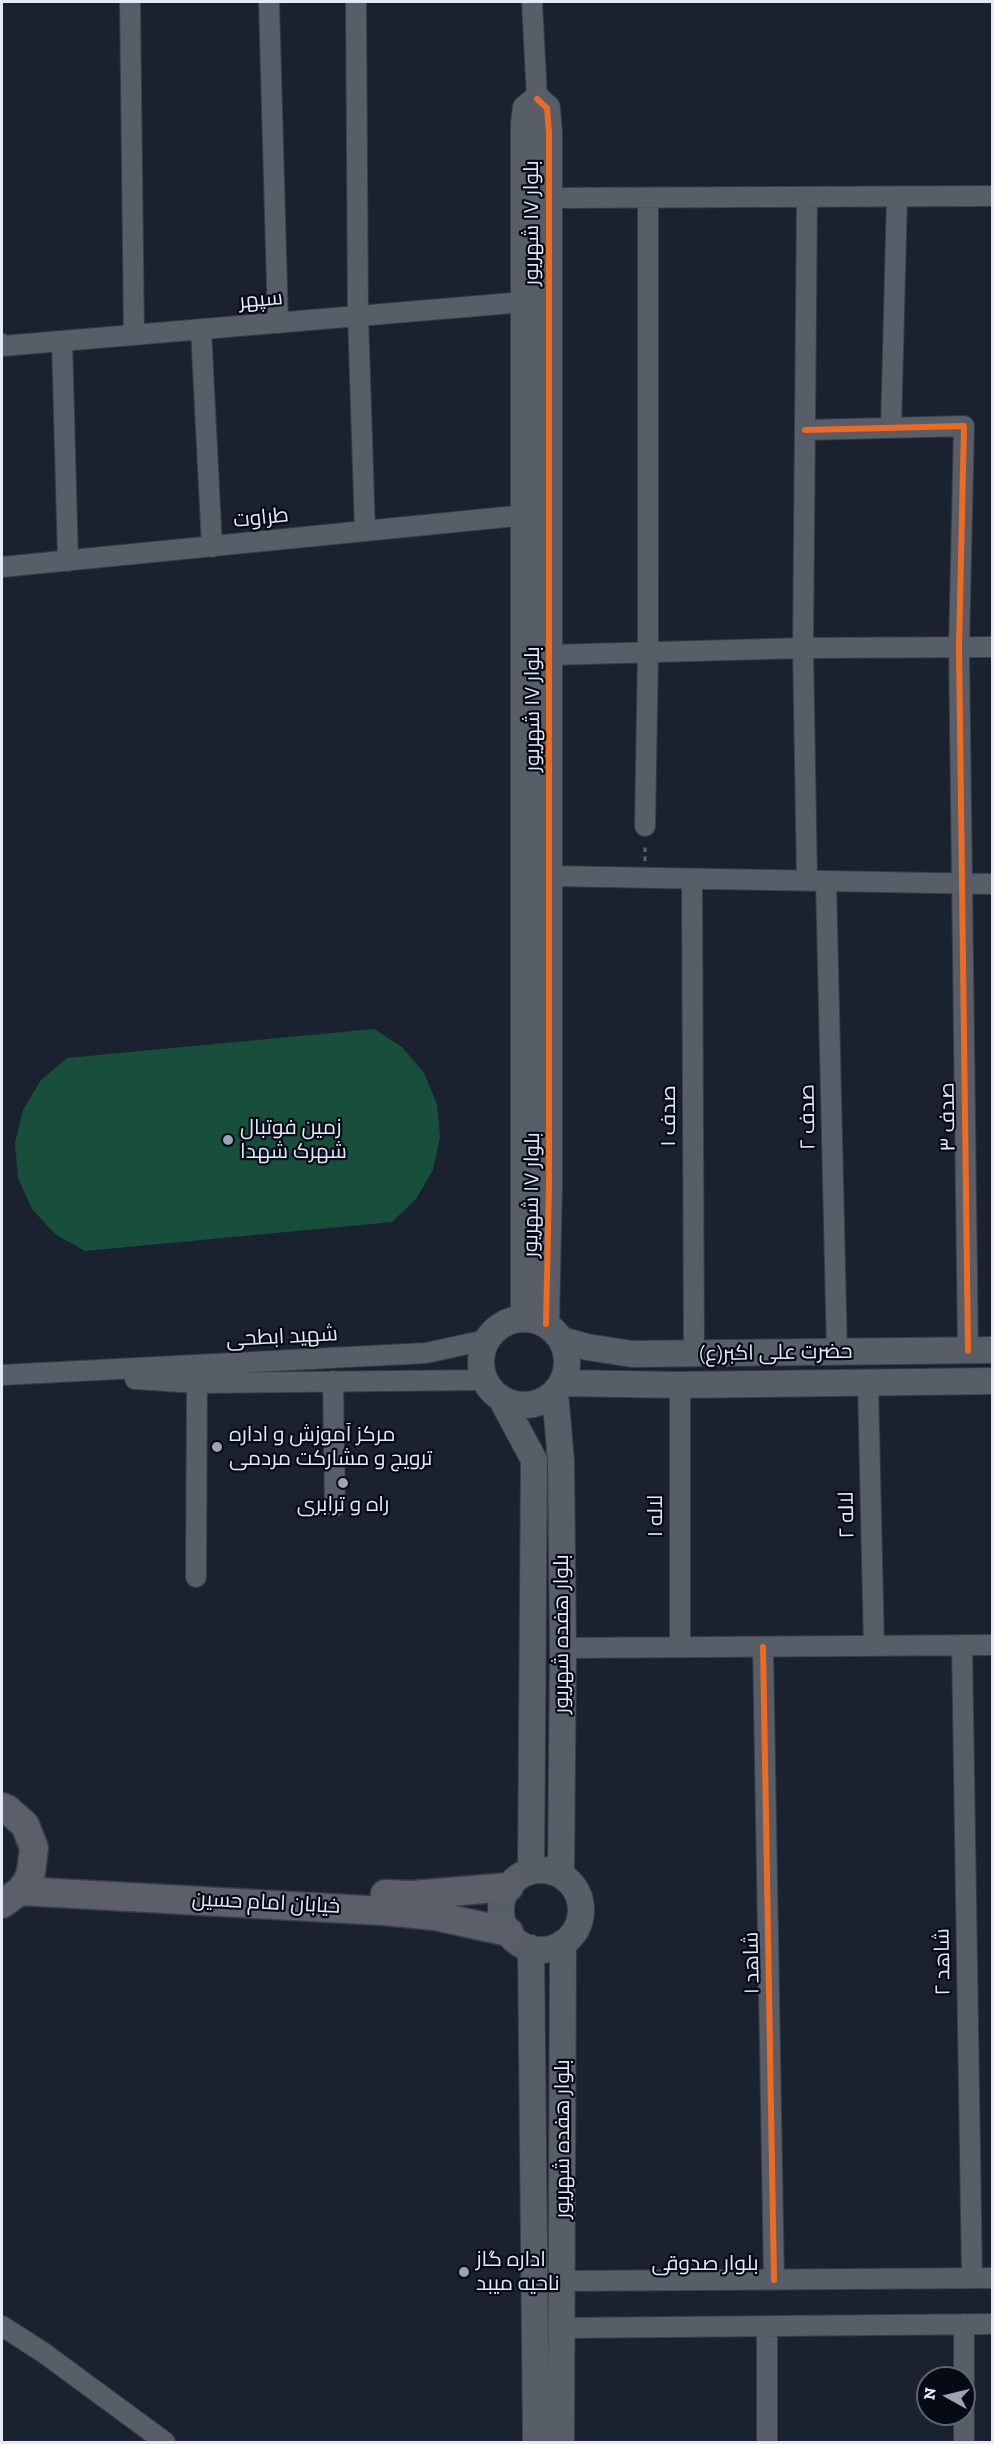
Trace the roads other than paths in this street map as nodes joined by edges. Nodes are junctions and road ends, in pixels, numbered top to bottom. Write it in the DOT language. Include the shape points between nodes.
graph roads {
  1 [pos="130,2"];
  2 [pos="269,2"];
  3 [pos="356,2"];
  4 [pos="532,2"];
  5 [pos="537,99"];
  6 [pos="993,196"];
  7 [pos="807,197"];
  8 [pos="897,197"];
  9 [pos="549,198"];
  10 [pos="648,198"];
  11 [pos="524,302"];
  12 [pos="358,316"];
  13 [pos="278,323"];
  14 [pos="201,329"];
  15 [pos="134,335"];
  16 [pos="62,341"];
  17 [pos="2,345"];
  18 [pos="891,428"];
  19 [pos="805,430"];
  20 [pos="537,514"];
  21 [pos="365,531"];
  22 [pos="212,547"];
  23 [pos="68,561"];
  24 [pos="2,567"];
  25 [pos="959,647"];
  26 [pos="993,647"];
  27 [pos="803,648"];
  28 [pos="648,652"];
  29 [pos="549,655"];
  30 [pos="645,826"];
  31 [pos="549,876"];
  32 [pos="692,879"];
  33 [pos="816,881"];
  34 [pos="961,884"];
  35 [pos="993,884"];
  36 [pos="544,1327"];
  37 [pos="486,1340"];
  38 [pos="980,1350"];
  39 [pos="837,1352"];
  40 [pos="730,1353"];
  41 [pos="694,1354"];
  42 [pos="79,1371"];
  43 [pos="2,1375"];
  44 [pos="486,1380"];
  45 [pos="333,1381"];
  46 [pos="993,1381"];
  47 [pos="197,1383"];
  48 [pos="731,1384"];
  49 [pos="868,1384"];
  50 [pos="681,1385"];
  51 [pos="558,1388"];
  52 [pos="502,1400"];
  53 [pos="336,1506"];
  54 [pos="196,1576"];
  55 [pos="962,1645"];
  56 [pos="993,1645"];
  57 [pos="874,1646"];
  58 [pos="680,1647"];
  59 [pos="763,1647"];
  60 [pos="562,1648"];
  61 [pos="2,1807"];
  62 [pos="561,1875"];
  63 [pos="520,1879"];
  64 [pos="18,1889"];
  65 [pos="520,1940"];
  66 [pos="563,1943"];
  67 [pos="972,2278"];
  68 [pos="993,2278"];
  69 [pos="774,2280"];
  70 [pos="562,2282"];
  71 [pos="964,2324"];
  72 [pos="993,2324"];
  73 [pos="2,2326"];
  74 [pos="767,2326"];
  75 [pos="562,2328"];
  76 [pos="964,2366"];
  77 [pos="964,2426"];
  78 [pos="165,2442"];
  79 [pos="536,2442"];
  80 [pos="561,2442"];
  81 [pos="767,2442"];
  82 [pos="964,2442"];
  1 -- 15 [label="street"];
  2 -- 13 [label="street"];
  3 -- 12 [label="street"];
  4 -- 5 [label="street"];
  5 -- 9 [label="street, بلوار ۱۷ شهریور" via="547,108"];
  5 -- 11 [label="street, بلوار ۱۷ شهریور" via="526,108 524,123"];
  6 -- 8 [label="street"];
  7 -- 8 [label="street"];
  7 -- 10 [label="street"];
  7 -- 19 [label="street, صدف ۲"];
  8 -- 18 [label="street"];
  9 -- 10 [label="street"];
  9 -- 20 [label="street, بلوار ۱۷ شهریور"];
  10 -- 28 [label="street"];
  11 -- 12 [label="street, سپهر"];
  11 -- 20 [label="street, بلوار ۱۷ شهریور"];
  12 -- 13 [label="street, سپهر"];
  12 -- 21 [label="street"];
  13 -- 14 [label="street, سپهر"];
  14 -- 15 [label="street, سپهر"];
  14 -- 22 [label="street"];
  15 -- 16 [label="street, سپهر"];
  16 -- 17 [label="street, سپهر"];
  16 -- 23 [label="street"];
  18 -- 19 [label="street"];
  18 -- 25 [label="street, صدف ۳" via="964,426"];
  19 -- 27 [label="street, صدف ۲"];
  20 -- 21 [label="street, طراوت"];
  20 -- 29 [label="street, بلوار ۱۷ شهریور"];
  20 -- 36 [label="street, بلوار ۱۷ شهریور"];
  21 -- 22 [label="street, طراوت"];
  22 -- 23 [label="street, طراوت"];
  23 -- 24 [label="street, طراوت"];
  25 -- 26 [label="street"];
  25 -- 27 [label="street"];
  25 -- 34 [label="street, صدف ۳"];
  27 -- 28 [label="street"];
  27 -- 33 [label="street, صدف ۲"];
  28 -- 29 [label="street"];
  28 -- 30 [label="street"];
  29 -- 31 [label="street, بلوار ۱۷ شهریور"];
  31 -- 32 [label="street"];
  31 -- 36 [label="street, بلوار ۱۷ شهریور" via="549,1184"];
  32 -- 33 [label="street"];
  32 -- 41 [label="street, صدف ۱"];
  33 -- 34 [label="street"];
  33 -- 39 [label="street, صدف ۲"];
  34 -- 35 [label="street"];
  34 -- 38 [label="street, صدف ۳"];
  36 -- 37 [label="street" via="502,1324"];
  36 -- 41 [label="street, حضرت علی اکبر(ع)" via="587,1347 632,1354"];
  36 -- 51 [label="street" via="568,1362"];
  37 -- 42 [label="street, شهید ابطحی" via="426,1353"];
  37 -- 44 [label="street" via="481,1362"];
  38 -- 39 [label="street, حضرت علی اکبر(ع)"];
  39 -- 40 [label="street, حضرت علی اکبر(ع)"];
  40 -- 41 [label="street, حضرت علی اکبر(ع)"];
  40 -- 48 [label="street"];
  42 -- 43 [label="street, شهید ابطحی"];
  42 -- 47 [label="street, شهید ابطحی"];
  44 -- 45 [label="street, شهید ابطحی"];
  44 -- 52 [label="street"];
  45 -- 47 [label="street, شهید ابطحی"];
  45 -- 53 [label="street"];
  46 -- 49 [label="street, حضرت علی اکبر(ع)"];
  47 -- 54 [label="street"];
  48 -- 49 [label="street, حضرت علی اکبر(ع)"];
  48 -- 50 [label="street, حضرت علی اکبر(ع)"];
  49 -- 57 [label="street, لاله ۲"];
  50 -- 51 [label="street, حضرت علی اکبر(ع)"];
  50 -- 58 [label="street, لاله ۱"];
  51 -- 52 [label="street" via="539,1403 520,1405"];
  51 -- 60 [label="street, بلوار هفده شهریور"];
  52 -- 63 [label="street, بلوار هفده شهریور" via="534,1460"];
  55 -- 56 [label="street"];
  55 -- 57 [label="street"];
  55 -- 67 [label="street, شاهد ۲"];
  57 -- 59 [label="street"];
  58 -- 59 [label="street"];
  58 -- 60 [label="street"];
  59 -- 69 [label="street, شاهد ۱"];
  60 -- 62 [label="street, بلوار هفده شهریور"];
  61 -- 64 [label="main road" via="25,1825 34,1848"];
  62 -- 63 [label="street" via="550,1870"];
  62 -- 66 [label="street" via="577,1893 581,1908 575,1932"];
  63 -- 64 [label="main road, خیابان امام حسین" via="412,1895 224,1886"];
  63 -- 65 [label="street" via="503,1900 502,1913"];
  64 -- 65 [label="main road, خیابان امام حسین" via="435,1916"];
  65 -- 66 [label="street" via="545,1949"];
  65 -- 79 [label="street, بلوار هفده شهریور"];
  66 -- 70 [label="street, بلوار هفده شهریور"];
  67 -- 68 [label="street, بلوار صدوقی"];
  67 -- 69 [label="street, بلوار صدوقی"];
  69 -- 70 [label="street, بلوار صدوقی"];
  70 -- 75 [label="street, بلوار هفده شهریور"];
  71 -- 72 [label="street"];
  71 -- 74 [label="street"];
  71 -- 76 [label="street"];
  73 -- 78 [label="street"];
  74 -- 75 [label="street"];
  74 -- 81 [label="street"];
  75 -- 80 [label="street, بلوار هفده شهریور"];
  77 -- 82 [label="street"];
}
